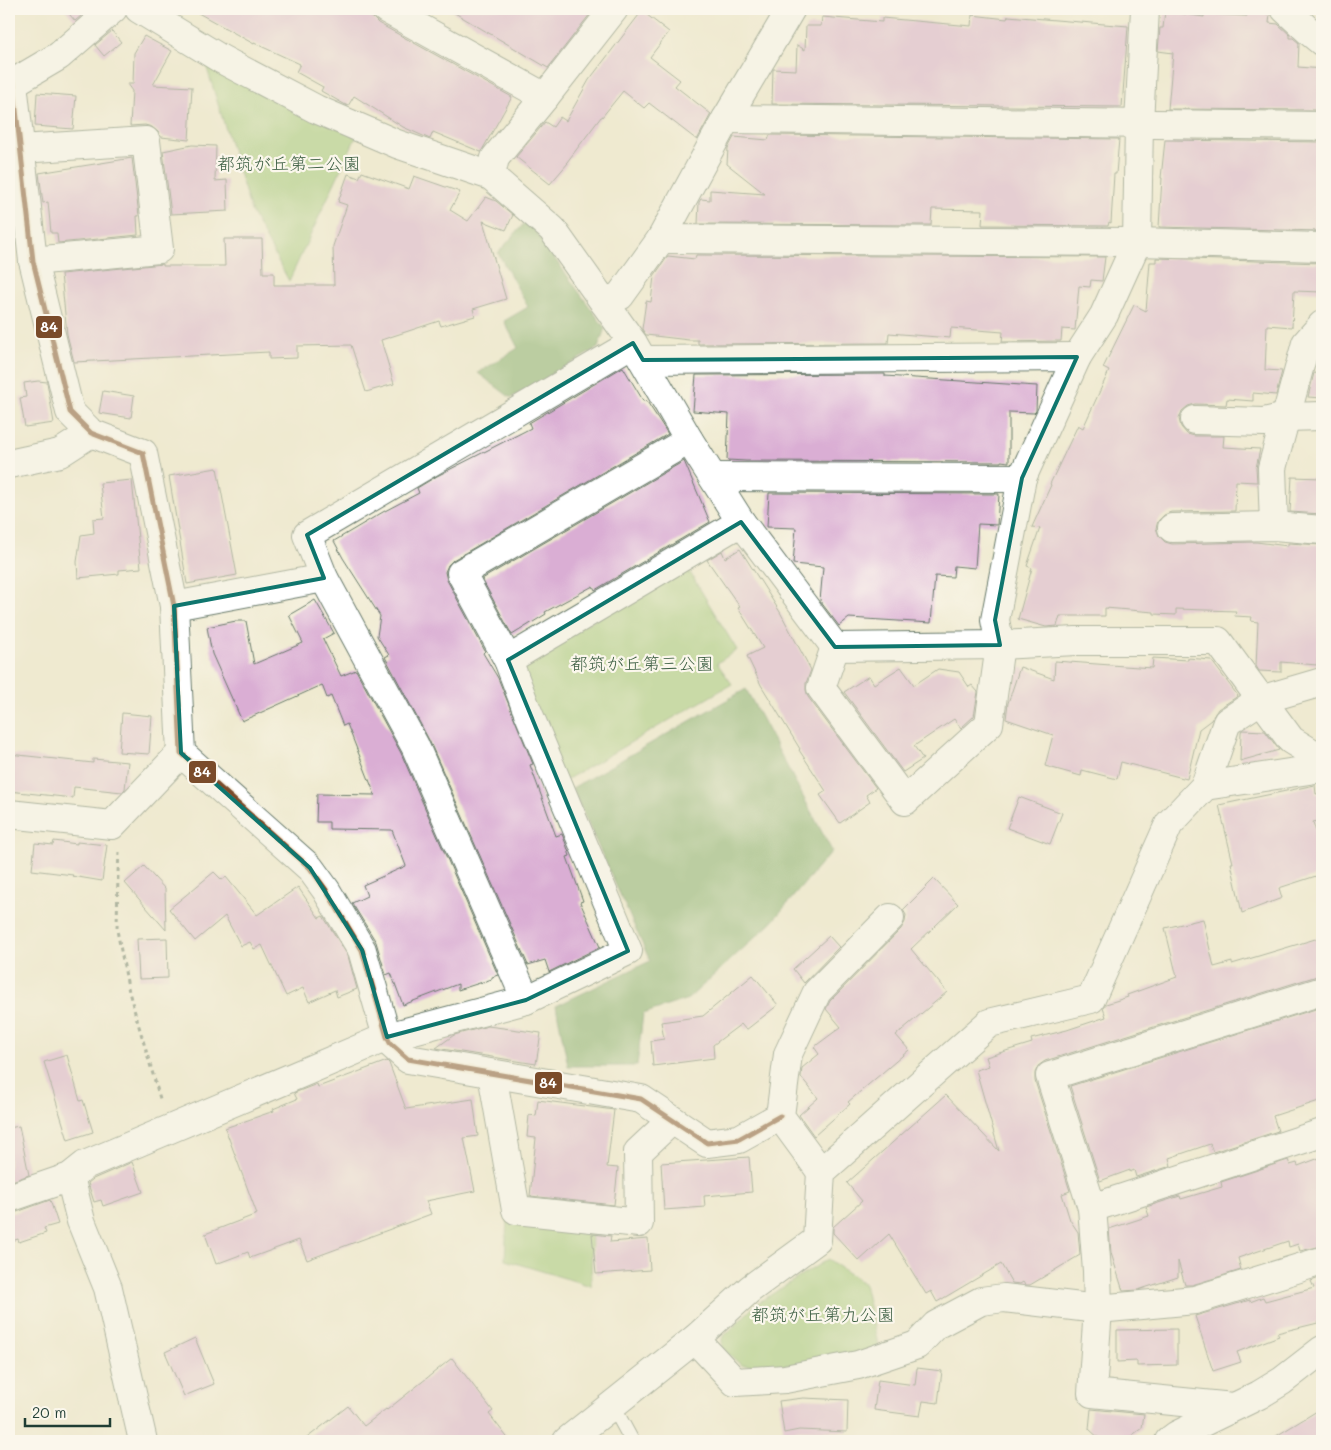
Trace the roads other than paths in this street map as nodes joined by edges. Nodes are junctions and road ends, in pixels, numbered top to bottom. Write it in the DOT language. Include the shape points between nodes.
graph roads {
  1 [pos="113,9"];
  2 [pos="139,9"];
  3 [pos="386,9"];
  4 [pos="614,9"];
  5 [pos="791,9"];
  6 [pos="1145,9"];
  7 [pos="1285,9"];
  8 [pos="1322,42"];
  9 [pos="11,81"];
  10 [pos="545,97"];
  11 [pos="726,119"];
  12 [pos="1139,123"];
  13 [pos="1322,126"];
  14 [pos="20,149"];
  15 [pos="491,176"];
  16 [pos="661,240"];
  17 [pos="1137,242"];
  18 [pos="1322,247"];
  19 [pos="33,261"];
  20 [pos="604,302"];
  21 [pos="1322,325"];
  22 [pos="638,351"];
  23 [pos="1077,358"];
  24 [pos="1286,416"];
  25 [pos="1322,416"];
  26 [pos="1195,420"];
  27 [pos="91,433"];
  28 [pos="689,440"];
  29 [pos="9,464"];
  30 [pos="713,477"];
  31 [pos="1022,478"];
  32 [pos="742,522"];
  33 [pos="1274,526"];
  34 [pos="1172,528"];
  35 [pos="1322,530"];
  36 [pos="324,578"];
  37 [pos="174,606"];
  38 [pos="1000,645"];
  39 [pos="835,647"];
  40 [pos="508,660"];
  41 [pos="1322,682"];
  42 [pos="1260,700"];
  43 [pos="181,753"];
  44 [pos="1322,759"];
  45 [pos="1322,768"];
  46 [pos="1205,786"];
  47 [pos="9,814"];
  48 [pos="890,918"];
  49 [pos="1322,991"];
  50 [pos="526,1000"];
  51 [pos="387,1036"];
  52 [pos="492,1074"];
  53 [pos="780,1116"];
  54 [pos="672,1120"];
  55 [pos="1322,1133"];
  56 [pos="822,1172"];
  57 [pos="70,1177"];
  58 [pos="9,1198"];
  59 [pos="1092,1208"];
  60 [pos="1322,1261"];
  61 [pos="1098,1309"];
  62 [pos="696,1339"];
  63 [pos="1322,1350"];
  64 [pos="613,1406"];
  65 [pos="1233,1407"];
  66 [pos="143,1441"];
  67 [pos="567,1441"];
  68 [pos="632,1441"];
  69 [pos="1168,1441"];
  1 -- 9 [label="street" via="59,56"];
  2 -- 15 [label="street" via="221,59 316,109 397,144"];
  3 -- 10 [label="street"];
  4 -- 10 [label="street"];
  5 -- 11 [label="street"];
  6 -- 12 [label="street"];
  7 -- 8 [label="street"];
  9 -- 14 [label="street"];
  10 -- 15 [label="street" via="495,158"];
  11 -- 12 [label="street"];
  11 -- 16 [label="street"];
  12 -- 13 [label="street"];
  12 -- 17 [label="street"];
  14 -- 19 [label="street"];
  14 -- 19 [label="street" via="146,141 159,249"];
  15 -- 20 [label="street" via="552,229"];
  16 -- 17 [label="street"];
  16 -- 20 [label="street" via="620,296"];
  17 -- 18 [label="street"];
  17 -- 23 [label="street" via="1104,315"];
  19 -- 27 [label="street" via="70,412"];
  20 -- 22 [label="street"];
  21 -- 24 [label="street" via="1306,344"];
  22 -- 23 [label="street"];
  22 -- 28 [label="street"];
  22 -- 36 [label="street" via="307,535"];
  23 -- 31 [label="street"];
  24 -- 25 [label="street"];
  24 -- 26 [label="street" via="1264,422"];
  24 -- 33 [label="street" via="1272,468"];
  27 -- 29 [label="street" via="60,453"];
  27 -- 37 [label="street" via="143,453"];
  28 -- 30 [label="street"];
  28 -- 40 [label="street" via="461,573"];
  30 -- 31 [label="street"];
  30 -- 32 [label="street"];
  31 -- 38 [label="street" via="995,620"];
  32 -- 39 [label="street"];
  32 -- 40 [label="street"];
  33 -- 34 [label="street"];
  33 -- 35 [label="street"];
  36 -- 37 [label="street"];
  36 -- 50 [label="street" via="415,746"];
  37 -- 43 [label="street"];
  38 -- 39 [label="street"];
  38 -- 39 [label="street" via="989,724 905,801 822,688"];
  38 -- 42 [label="street" via="1218,640"];
  40 -- 50 [label="street" via="628,951"];
  41 -- 42 [label="street"];
  42 -- 44 [label="street" via="1290,740"];
  42 -- 46 [label="street" via="1227,722"];
  43 -- 47 [label="street" via="112,825"];
  43 -- 51 [label="street" via="310,868 362,950"];
  45 -- 46 [label="street"];
  46 -- 56 [label="street" via="1168,824 1091,999 989,1023"];
  48 -- 53 [label="street" via="817,992 788,1054"];
  49 -- 59 [label="street" via="1050,1076"];
  50 -- 51 [label="street"];
  51 -- 52 [label="street" via="390,1043 408,1059"];
  51 -- 57 [label="street" via="85,1165"];
  52 -- 54 [label="street" via="641,1099"];
  52 -- 54 [label="street" via="516,1210 639,1223 638,1152"];
  53 -- 54 [label="street" via="739,1139 708,1143"];
  53 -- 56 [label="street"];
  55 -- 59 [label="street"];
  56 -- 62 [label="street" via="817,1240 750,1290"];
  57 -- 58 [label="street"];
  57 -- 66 [label="street" via="81,1221 108,1288"];
  59 -- 61 [label="street"];
  60 -- 61 [label="street" via="1195,1300"];
  61 -- 62 [label="street" via="1004,1298 981,1301 936,1325 917,1345 858,1365 785,1379 735,1382"];
  61 -- 65 [label="street" via="1092,1393"];
  62 -- 64 [label="street"];
  63 -- 65 [label="street" via="1259,1395"];
  64 -- 67 [label="street"];
  64 -- 68 [label="lane"];
  65 -- 69 [label="street"];
}
